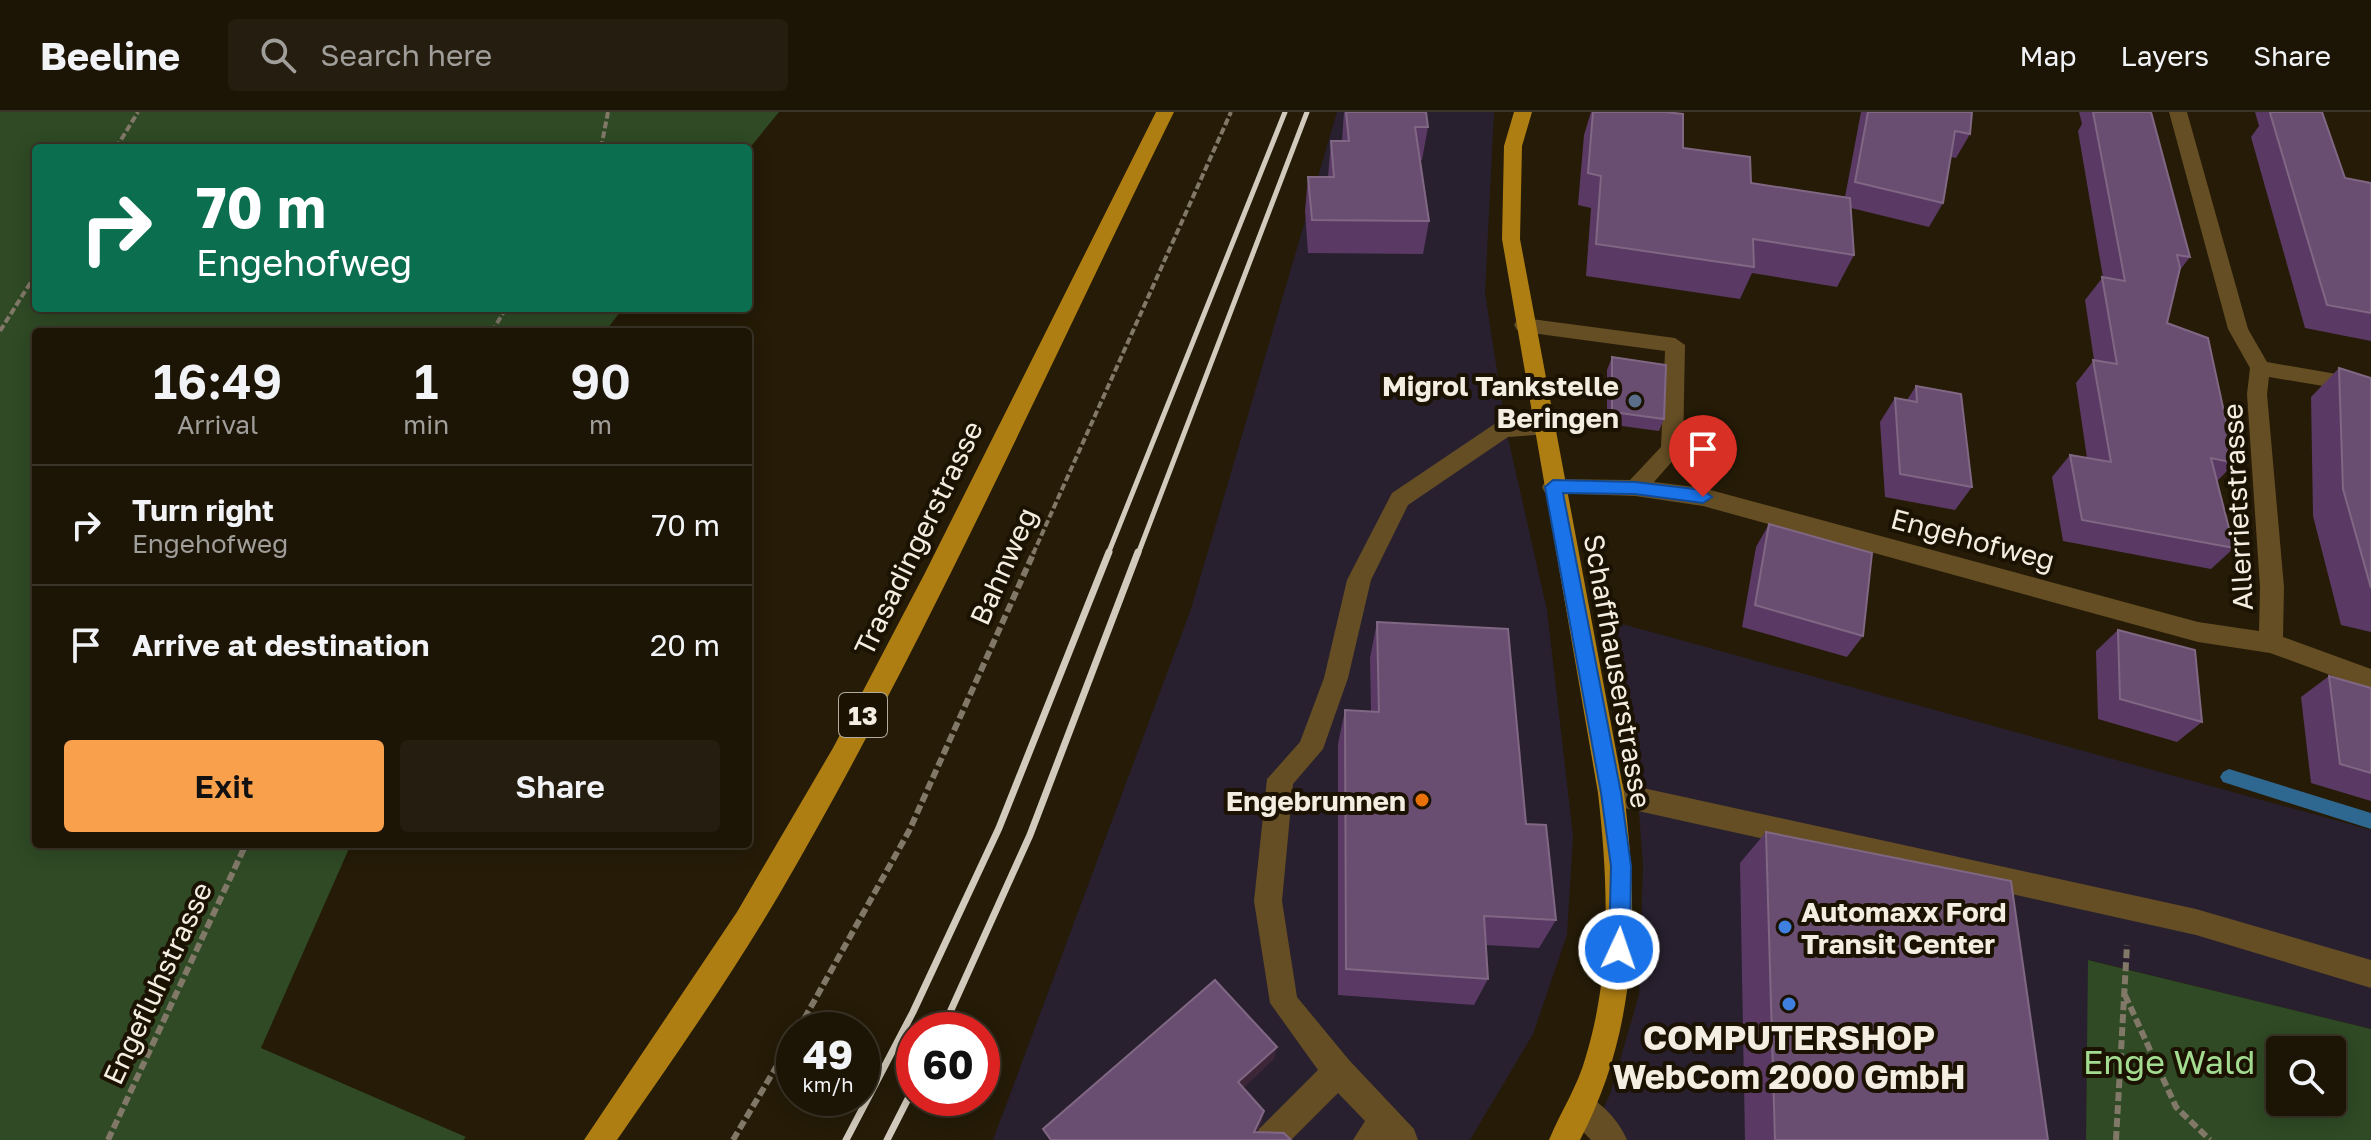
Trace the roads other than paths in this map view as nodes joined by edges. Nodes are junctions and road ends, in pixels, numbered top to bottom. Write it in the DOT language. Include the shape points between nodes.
graph roads {
  1 [pos="1165,112"];
  2 [pos="1523,112"];
  3 [pos="2178,112"];
  4 [pos="1524,325"];
  5 [pos="2260,368"];
  6 [pos="2371,387"];
  7 [pos="1542,428"];
  8 [pos="1553,487"];
  9 [pos="1635,488"];
  10 [pos="2271,643"];
  11 [pos="2371,680"];
  12 [pos="1611,793"];
  13 [pos="2371,974"];
  14 [pos="1338,1071"];
  15 [pos="1583,1109"];
  16 [pos="1386,1134"];
  17 [pos="599,1140"];
  18 [pos="1270,1140"];
  19 [pos="1564,1140"];
  20 [pos="1612,1140"];
  1 -- 17 [label="main road, Trasadingerstrasse / 13" via="876,691 791,849 692,1007"];
  2 -- 4 [label="main road, Schaffhauserstrasse" via="1510,186 1511,239"];
  3 -- 5 [label="street, Allerrietstrasse" via="2238,329"];
  4 -- 7 [label="main road, Schaffhauserstrasse"];
  4 -- 9 [label="street" via="1675,345 1672,449"];
  5 -- 6 [label="street, Allerrietstrasse"];
  5 -- 10 [label="street, Allerrietstrasse" via="2257,394 2272,587"];
  7 -- 8 [label="main road, Schaffhauserstrasse"];
  7 -- 14 [label="street" via="1504,429 1400,499 1359,580 1336,678 1310,749 1280,779 1268,901 1284,1003"];
  8 -- 9 [label="street, Engehofweg"];
  8 -- 12 [label="main road, Schaffhauserstrasse"];
  9 -- 10 [label="street, Engehofweg" via="1703,497 2198,632"];
  10 -- 11 [label="street, Engehofweg"];
  12 -- 13 [label="street" via="2196,922"];
  12 -- 15 [label="main road, Schaffhauserstrasse" via="1622,917 1614,1012"];
  14 -- 16 [label="street"];
  14 -- 18 [label="street"];
  15 -- 19 [label="main road, Schaffhauserstrasse"];
  15 -- 20 [label="street"];
}
